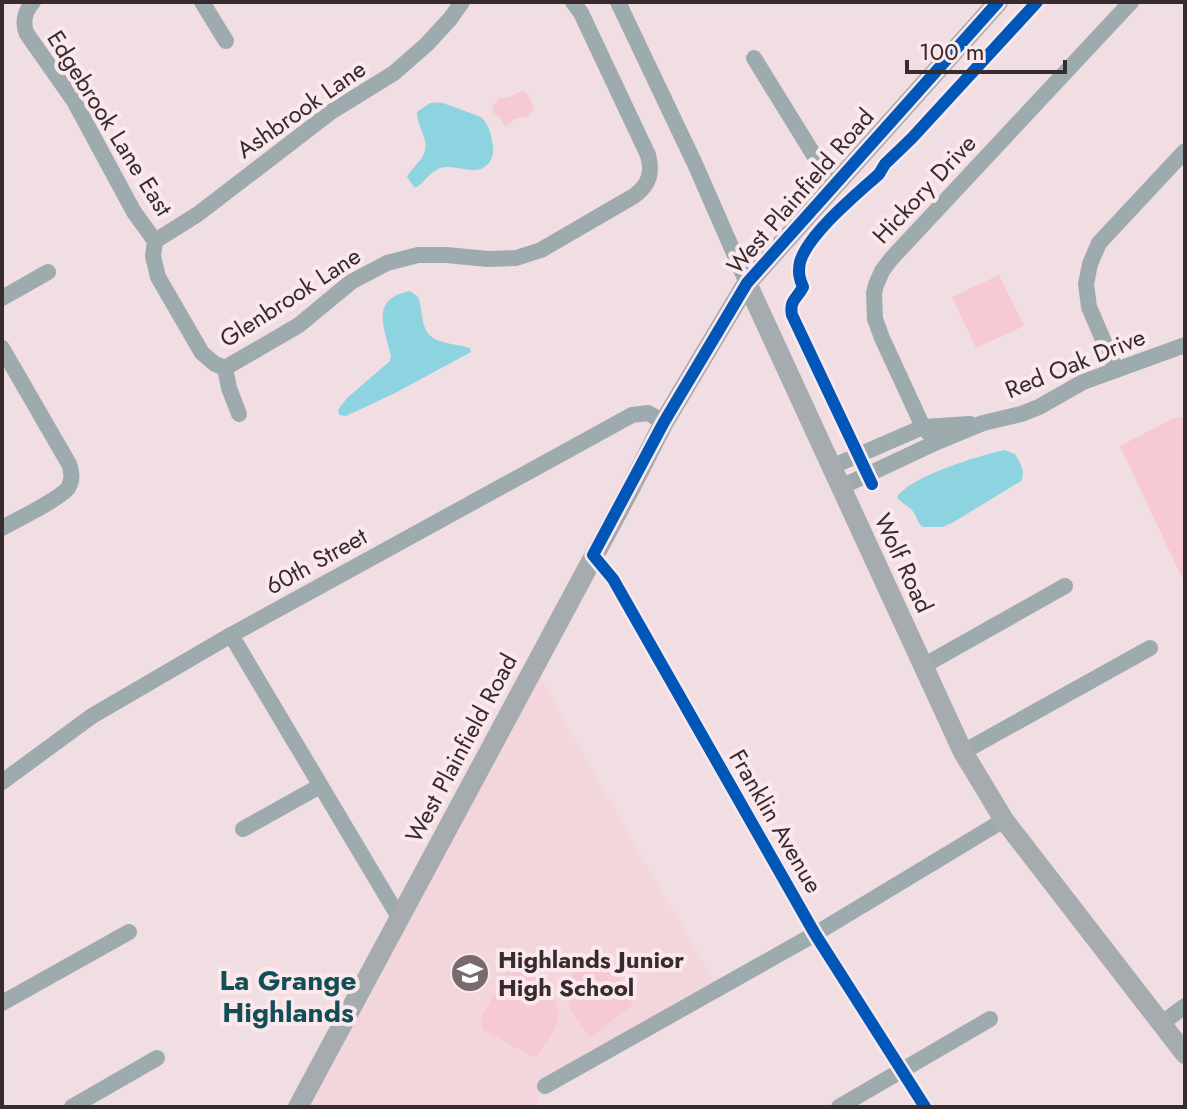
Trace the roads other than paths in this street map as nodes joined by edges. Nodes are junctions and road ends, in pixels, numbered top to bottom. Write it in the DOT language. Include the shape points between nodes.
graph roads {
  1 [pos="33,2"];
  2 [pos="202,2"];
  3 [pos="462,2"];
  4 [pos="573,2"];
  5 [pos="618,2"];
  6 [pos="998,2"];
  7 [pos="1131,2"];
  8 [pos="226,41"];
  9 [pos="754,58"];
  10 [pos="1185,151"];
  11 [pos="833,186"];
  12 [pos="155,241"];
  13 [pos="48,272"];
  14 [pos="747,283"];
  15 [pos="2,298"];
  16 [pos="1185,345"];
  17 [pos="2,348"];
  18 [pos="225,368"];
  19 [pos="1116,370"];
  20 [pos="239,414"];
  21 [pos="664,422"];
  22 [pos="983,423"];
  23 [pos="923,427"];
  24 [pos="937,442"];
  25 [pos="831,467"];
  26 [pos="841,487"];
  27 [pos="2,528"];
  28 [pos="593,555"];
  29 [pos="1065,586"];
  30 [pos="231,635"];
  31 [pos="1150,648"];
  32 [pos="923,666"];
  33 [pos="963,752"];
  34 [pos="2,782"];
  35 [pos="320,786"];
  36 [pos="1004,820"];
  37 [pos="243,829"];
  38 [pos="400,919"];
  39 [pos="129,932"];
  40 [pos="815,934"];
  41 [pos="2,1003"];
  42 [pos="1185,1006"];
  43 [pos="990,1019"];
  44 [pos="1161,1024"];
  45 [pos="1185,1054"];
  46 [pos="157,1058"];
  47 [pos="903,1071"];
  48 [pos="545,1086"];
  49 [pos="72,1107"];
  50 [pos="298,1107"];
  51 [pos="839,1107"];
  52 [pos="925,1107"];
  1 -- 12 [label="street, Edgebrook Lane East" via="24,21 27,34 74,101"];
  2 -- 8 [label="street"];
  3 -- 12 [label="street, Ashbrook Lane" via="394,73 331,112"];
  4 -- 18 [label="street, Glenbrook Lane" via="648,155 647,183 634,196 541,250 516,258 418,255 387,263 351,282 299,325"];
  5 -- 14 [label="street, Wolf Road"];
  6 -- 11 [label="main road, West Plainfield Road"];
  7 -- 23 [label="street, Hickory Drive" via="882,271 874,293 875,319"];
  9 -- 11 [label="street"];
  10 -- 19 [label="street" via="1099,243 1090,264 1089,307"];
  11 -- 14 [label="main road, West Plainfield Road"];
  12 -- 18 [label="street, Edgebrook Lane East" via="158,277 202,353"];
  13 -- 15 [label="street"];
  14 -- 21 [label="main road, West Plainfield Road"];
  14 -- 25 [label="main road, Wolf Road"];
  16 -- 19 [label="street, Red Oak Drive"];
  17 -- 27 [label="street" via="72,471 63,493"];
  18 -- 20 [label="street"];
  19 -- 22 [label="street, Red Oak Drive" via="1039,407"];
  21 -- 28 [label="main road, West Plainfield Road"];
  21 -- 30 [label="street, 60th Street" via="648,413 632,415"];
  22 -- 23 [label="street, Red Oak Drive"];
  22 -- 24 [label="street, Red Oak Drive"];
  23 -- 24 [label="street, Hickory Drive"];
  23 -- 25 [label="street, Red Oak Drive"];
  24 -- 26 [label="street, Red Oak Drive"];
  25 -- 26 [label="main road, Wolf Road"];
  26 -- 32 [label="main road, Wolf Road"];
  28 -- 38 [label="main road, West Plainfield Road"];
  28 -- 40 [label="street, Franklin Avenue" via="613,579"];
  29 -- 32 [label="street"];
  30 -- 34 [label="street, 60th Street" via="92,716"];
  30 -- 35 [label="street"];
  31 -- 33 [label="street"];
  32 -- 33 [label="main road, Wolf Road"];
  33 -- 36 [label="main road, Wolf Road"];
  35 -- 37 [label="street"];
  35 -- 38 [label="street"];
  36 -- 40 [label="street"];
  36 -- 44 [label="main road, Wolf Road"];
  38 -- 50 [label="main road, West Plainfield Road"];
  39 -- 41 [label="street"];
  40 -- 47 [label="street, Franklin Avenue"];
  40 -- 48 [label="street"];
  42 -- 44 [label="street"];
  43 -- 47 [label="street"];
  44 -- 45 [label="main road, Wolf Road"];
  46 -- 49 [label="street"];
  47 -- 51 [label="street"];
  47 -- 52 [label="street, Franklin Avenue"];
}
